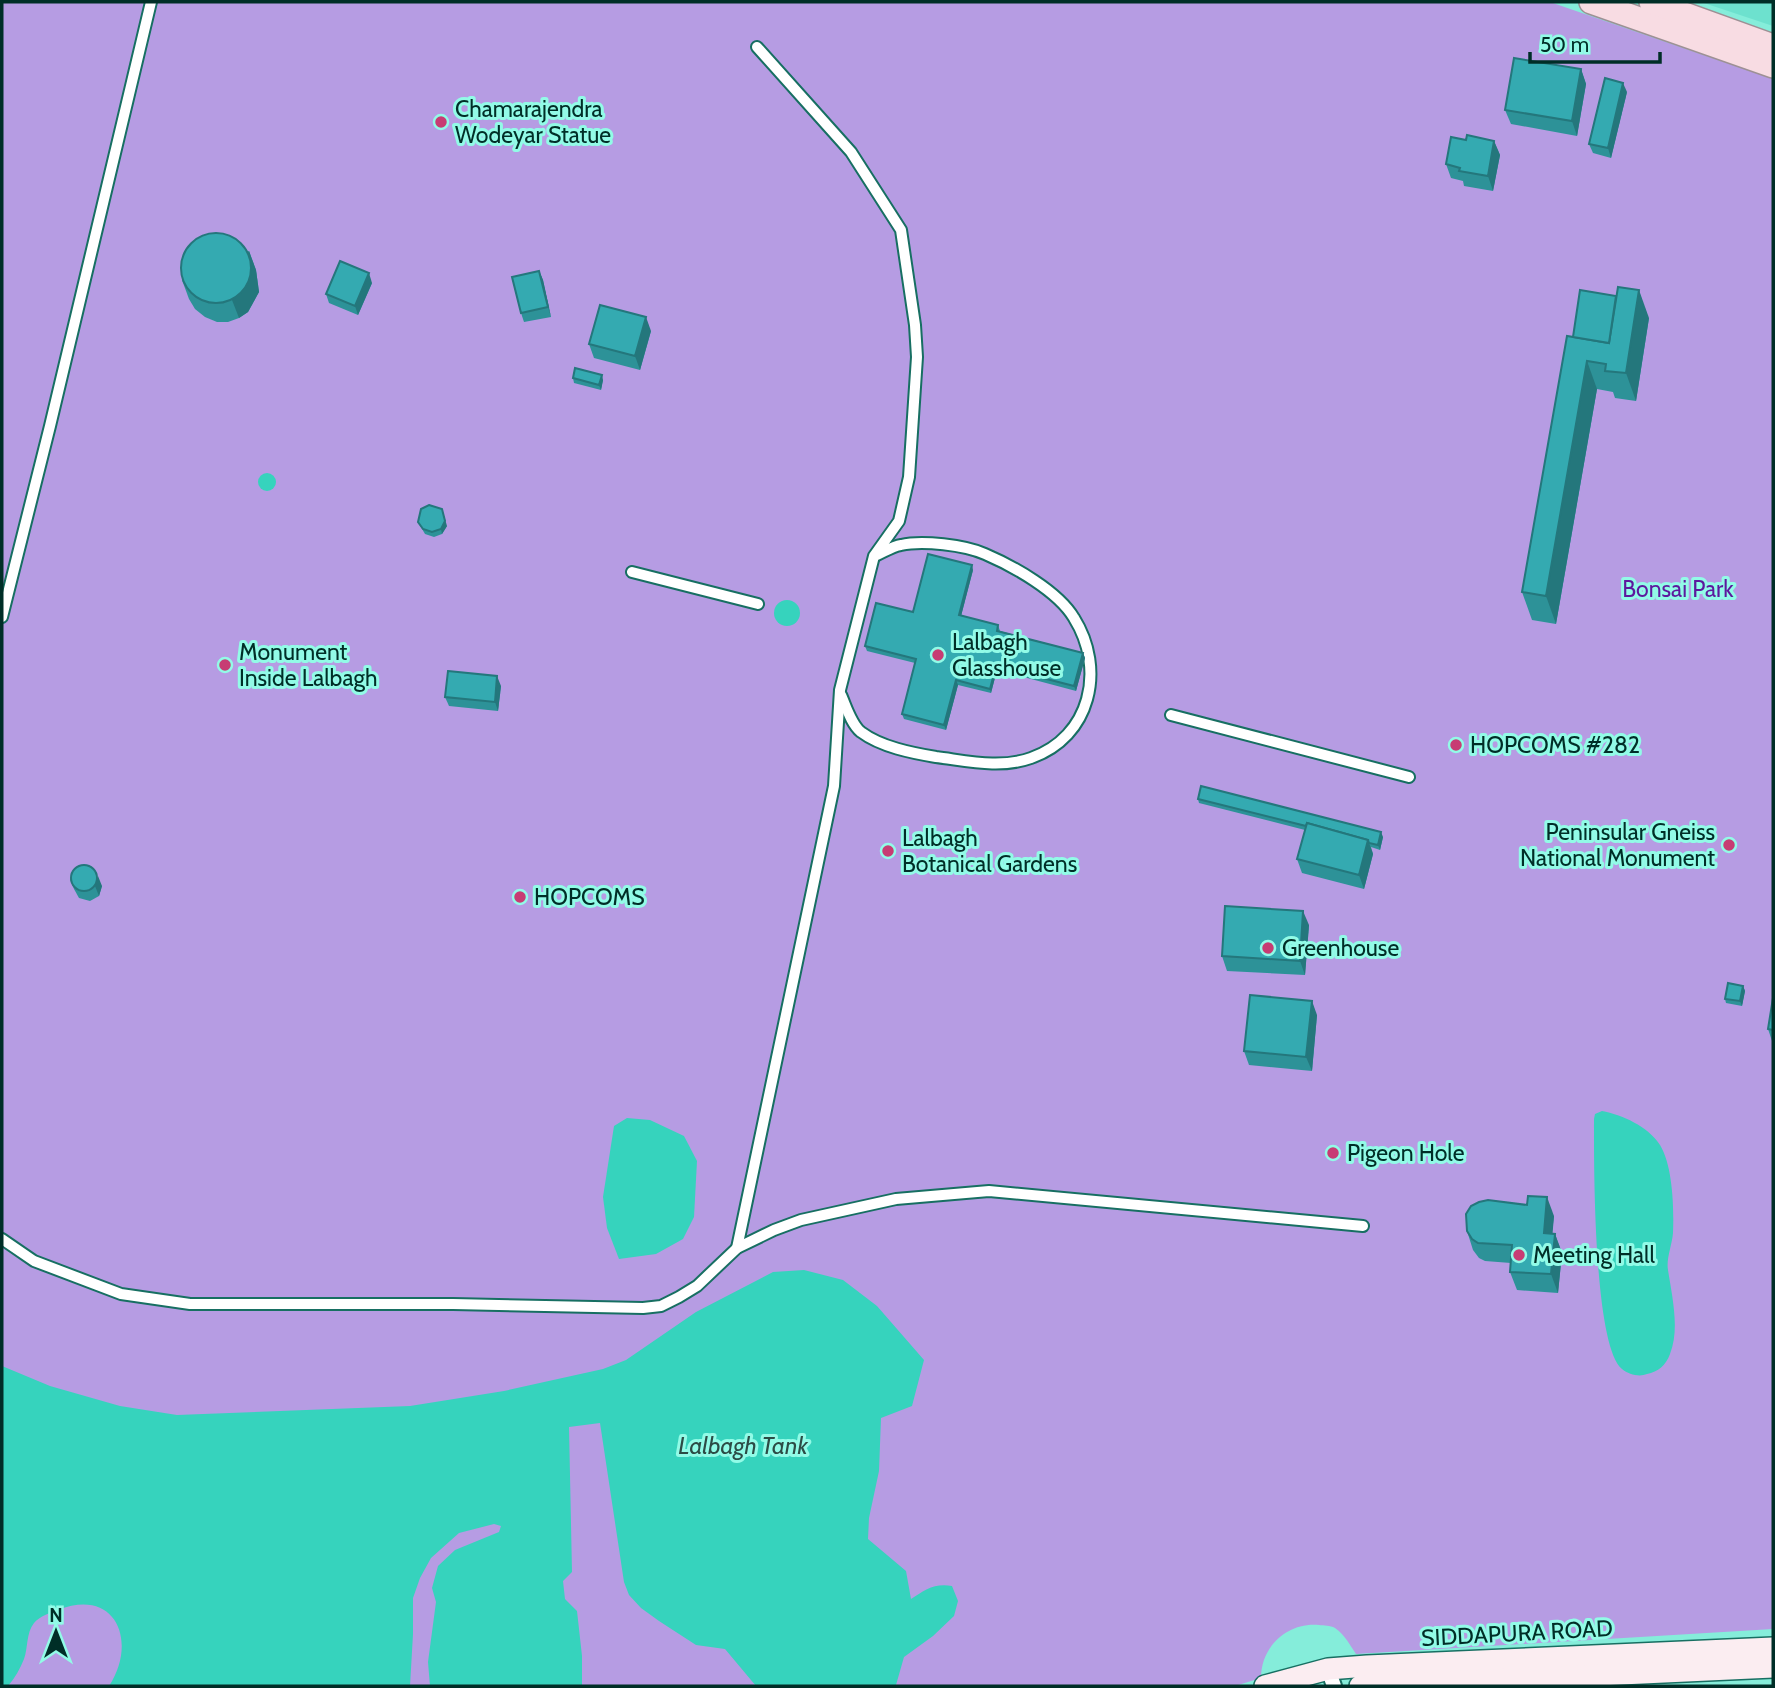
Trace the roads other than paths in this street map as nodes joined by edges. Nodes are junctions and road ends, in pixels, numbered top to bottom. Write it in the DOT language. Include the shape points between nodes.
graph roads {
  1 [pos="151,2"];
  2 [pos="1591,2"];
  3 [pos="1651,2"];
  4 [pos="1773,46"];
  5 [pos="757,47"];
  6 [pos="1773,66"];
  7 [pos="874,556"];
  8 [pos="632,572"];
  9 [pos="758,604"];
  10 [pos="2,617"];
  11 [pos="840,690"];
  12 [pos="1171,715"];
  13 [pos="1409,776"];
  14 [pos="1363,1226"];
  15 [pos="2,1239"];
  16 [pos="737,1248"];
  17 [pos="1773,1648"];
  18 [pos="1773,1667"];
  19 [pos="1331,1678"];
  20 [pos="1265,1686"];
  21 [pos="1360,1686"];
  1 -- 10 [label="street"];
  2 -- 6 [label="main road"];
  3 -- 4 [label="main road"];
  5 -- 7 [label="street" via="851,152 901,230 915,336 914,429 899,521"];
  7 -- 11 [label="street"];
  7 -- 11 [label="street" via="900,545 926,543 984,553 1027,577 1059,598 1084,635 1090,694 1072,730 1054,745 1031,758 986,764 920,754 860,731"];
  8 -- 9 [label="street"];
  11 -- 16 [label="street" via="834,786"];
  12 -- 13 [label="street"];
  14 -- 16 [label="street" via="989,1191 896,1199 814,1217"];
  15 -- 16 [label="street" via="34,1261 121,1294 190,1304 643,1308 661,1306 697,1286"];
  17 -- 19 [label="main road, SIDDAPURA ROAD"];
  18 -- 21 [label="main road, SIDDAPURA ROAD"];
  19 -- 20 [label="main road, SIDDAPURA ROAD"];
}
